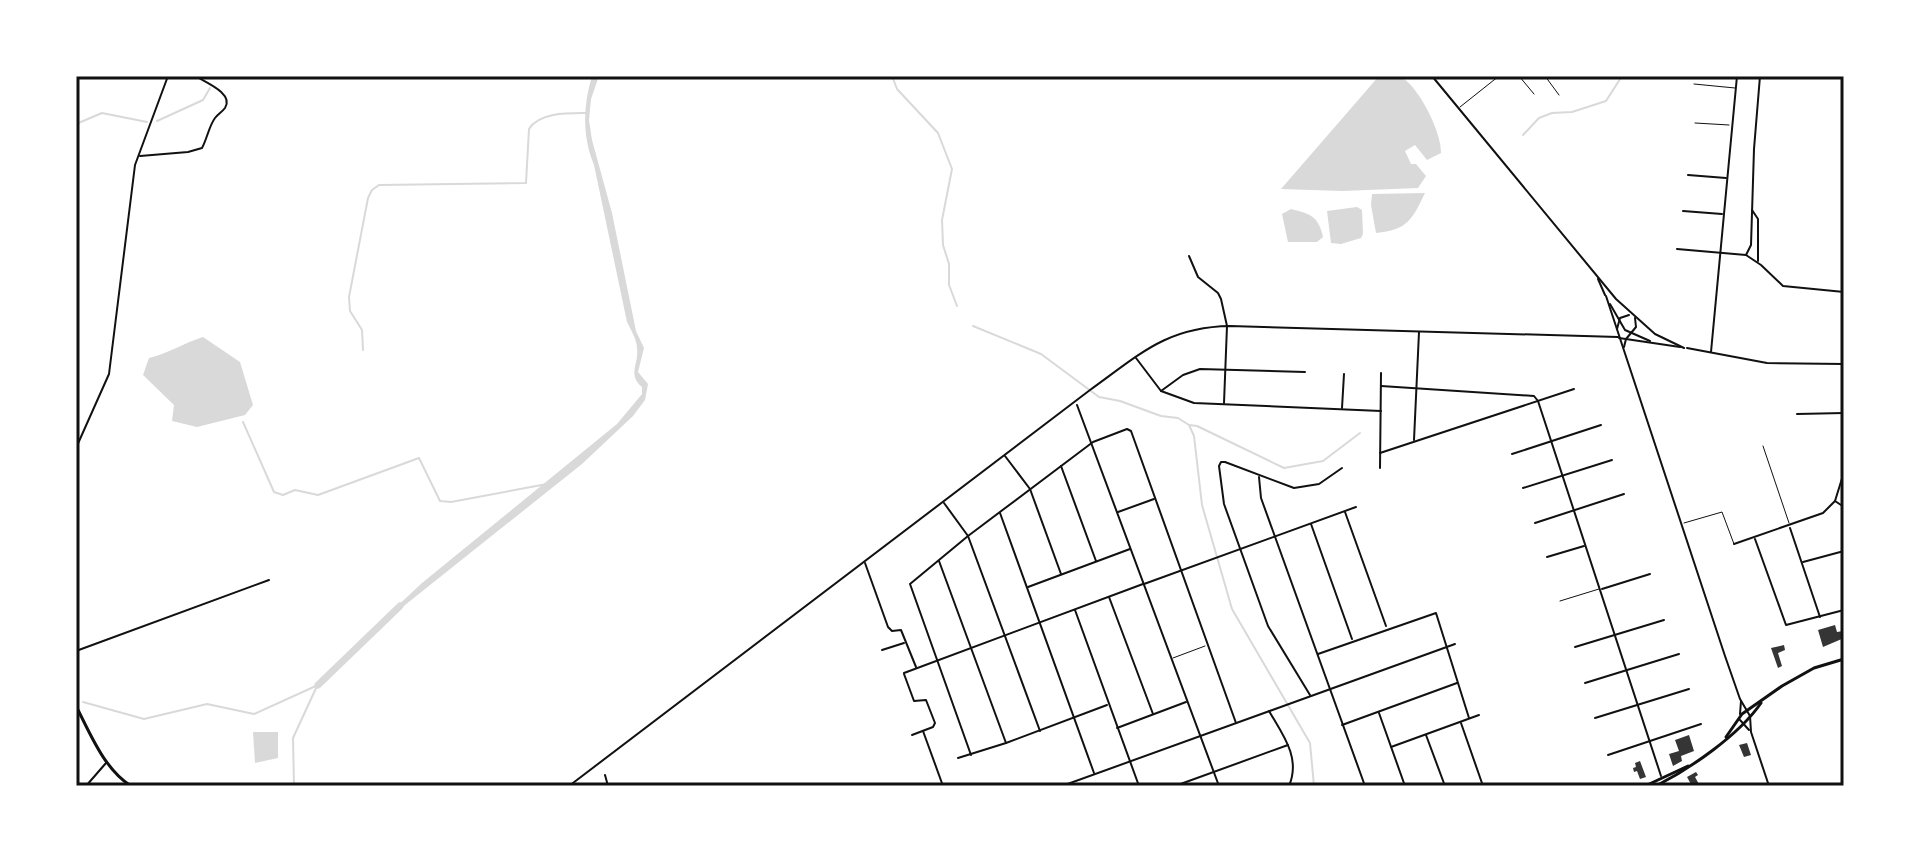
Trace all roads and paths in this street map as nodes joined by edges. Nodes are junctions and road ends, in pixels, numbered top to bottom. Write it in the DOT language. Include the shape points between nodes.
graph roads {
  1 [pos="228,76"];
  2 [pos="1432,76"];
  3 [pos="1499,76"];
  4 [pos="1519,76"];
  5 [pos="1545,76"];
  6 [pos="1737,76"];
  7 [pos="1760,76"];
  8 [pos="168,77"];
  9 [pos="197,77"];
  10 [pos="1694,84"];
  11 [pos="1736,88"];
  12 [pos="1534,94"];
  13 [pos="1559,95"];
  14 [pos="1459,108"];
  15 [pos="1695,123"];
  16 [pos="1732,126"];
  17 [pos="139,156"];
  18 [pos="1688,175"];
  19 [pos="1726,178"];
  20 [pos="1751,209"];
  21 [pos="1683,211"];
  22 [pos="1722,214"];
  23 [pos="1677,249"];
  24 [pos="1719,253"];
  25 [pos="1746,255"];
  26 [pos="1189,256"];
  27 [pos="1758,263"];
  28 [pos="1596,274"];
  29 [pos="1844,292"];
  30 [pos="1606,296"];
  31 [pos="1634,317"];
  32 [pos="1619,321"];
  33 [pos="1227,326"];
  34 [pos="1617,330"];
  35 [pos="1419,332"];
  36 [pos="1630,334"];
  37 [pos="1612,336"];
  38 [pos="1619,337"];
  39 [pos="1626,339"];
  40 [pos="1656,343"];
  41 [pos="1684,348"];
  42 [pos="1623,352"];
  43 [pos="1711,353"];
  44 [pos="1136,357"];
  45 [pos="1844,364"];
  46 [pos="1225,369"];
  47 [pos="1305,372"];
  48 [pos="1381,373"];
  49 [pos="1344,374"];
  50 [pos="1381,386"];
  51 [pos="1416,388"];
  52 [pos="1574,389"];
  53 [pos="1161,391"];
  54 [pos="1538,401"];
  55 [pos="1076,402"];
  56 [pos="1224,404"];
  57 [pos="1342,409"];
  58 [pos="1381,411"];
  59 [pos="1844,413"];
  60 [pos="1797,414"];
  61 [pos="1601,425"];
  62 [pos="1414,441"];
  63 [pos="1551,441"];
  64 [pos="1093,442"];
  65 [pos="1763,446"];
  66 [pos="76,448"];
  67 [pos="1380,453"];
  68 [pos="1512,454"];
  69 [pos="1005,456"];
  70 [pos="1612,460"];
  71 [pos="1061,466"];
  72 [pos="1342,468"];
  73 [pos="1380,468"];
  74 [pos="1844,472"];
  75 [pos="1259,476"];
  76 [pos="1563,476"];
  77 [pos="1523,488"];
  78 [pos="1030,489"];
  79 [pos="1624,494"];
  80 [pos="1155,498"];
  81 [pos="1835,501"];
  82 [pos="944,503"];
  83 [pos="1356,507"];
  84 [pos="1844,507"];
  85 [pos="1345,511"];
  86 [pos="1574,511"];
  87 [pos="1118,512"];
  88 [pos="1000,513"];
  89 [pos="1311,523"];
  90 [pos="1535,523"];
  91 [pos="1681,524"];
  92 [pos="1790,527"];
  93 [pos="968,536"];
  94 [pos="1275,536"];
  95 [pos="1755,539"];
  96 [pos="1734,544"];
  97 [pos="1585,546"];
  98 [pos="1132,549"];
  99 [pos="1240,549"];
  100 [pos="1844,551"];
  101 [pos="1547,557"];
  102 [pos="939,560"];
  103 [pos="1096,562"];
  104 [pos="1802,562"];
  105 [pos="865,563"];
  106 [pos="1181,571"];
  107 [pos="1061,574"];
  108 [pos="1650,574"];
  109 [pos="269,580"];
  110 [pos="1144,584"];
  111 [pos="1027,587"];
  112 [pos="1599,589"];
  113 [pos="1109,597"];
  114 [pos="1560,601"];
  115 [pos="1075,610"];
  116 [pos="1844,610"];
  117 [pos="1820,617"];
  118 [pos="1664,620"];
  119 [pos="1040,621"];
  120 [pos="1387,628"];
  121 [pos="1006,634"];
  122 [pos="1614,635"];
  123 [pos="1352,641"];
  124 [pos="906,642"];
  125 [pos="1455,644"];
  126 [pos="1208,645"];
  127 [pos="971,647"];
  128 [pos="1448,647"];
  129 [pos="1575,647"];
  130 [pos="882,650"];
  131 [pos="76,651"];
  132 [pos="1317,654"];
  133 [pos="1679,654"];
  134 [pos="1171,658"];
  135 [pos="1844,659"];
  136 [pos="936,660"];
  137 [pos="916,667"];
  138 [pos="1626,670"];
  139 [pos="1458,683"];
  140 [pos="1585,683"];
  141 [pos="1329,689"];
  142 [pos="1689,689"];
  143 [pos="1311,696"];
  144 [pos="1740,699"];
  145 [pos="1764,700"];
  146 [pos="1187,701"];
  147 [pos="1108,705"];
  148 [pos="1637,705"];
  149 [pos="76,706"];
  150 [pos="1269,711"];
  151 [pos="1747,711"];
  152 [pos="1378,712"];
  153 [pos="1153,714"];
  154 [pos="1479,715"];
  155 [pos="1739,717"];
  156 [pos="1074,718"];
  157 [pos="1469,718"];
  158 [pos="1595,718"];
  159 [pos="1750,719"];
  160 [pos="1461,721"];
  161 [pos="1236,723"];
  162 [pos="1701,724"];
  163 [pos="1342,725"];
  164 [pos="1744,725"];
  165 [pos="1117,728"];
  166 [pos="923,731"];
  167 [pos="1040,731"];
  168 [pos="1751,732"];
  169 [pos="1426,734"];
  170 [pos="912,735"];
  171 [pos="1199,736"];
  172 [pos="1726,737"];
  173 [pos="1649,740"];
  174 [pos="1006,743"];
  175 [pos="1288,745"];
  176 [pos="1391,747"];
  177 [pos="971,755"];
  178 [pos="1608,755"];
  179 [pos="958,758"];
  180 [pos="1130,761"];
  181 [pos="107,762"];
  182 [pos="1214,772"];
  183 [pos="1094,774"];
  184 [pos="605,775"];
  185 [pos="1660,783"];
  186 [pos="1676,784"];
  187 [pos="1289,785"];
  188 [pos="86,786"];
  189 [pos="131,786"];
  190 [pos="569,786"];
  191 [pos="608,786"];
  192 [pos="943,786"];
  193 [pos="1062,786"];
  194 [pos="1139,786"];
  195 [pos="1177,786"];
  196 [pos="1219,786"];
  197 [pos="1283,786"];
  198 [pos="1365,786"];
  199 [pos="1405,786"];
  200 [pos="1445,786"];
  201 [pos="1483,786"];
  202 [pos="1645,786"];
  203 [pos="1671,786"];
  204 [pos="1769,786"];
  1 -- 9 [label="street"];
  2 -- 14 [label="street"];
  3 -- 14 [label="lane"];
  4 -- 12 [label="lane"];
  5 -- 13 [label="lane"];
  6 -- 11 [label="street"];
  7 -- 20 [label="street"];
  8 -- 9 [label="street"];
  8 -- 17 [label="street"];
  9 -- 17 [label="street" via="227,102 202,148"];
  10 -- 11 [label="lane"];
  11 -- 16 [label="street"];
  14 -- 28 [label="street"];
  15 -- 16 [label="lane"];
  16 -- 19 [label="street"];
  17 -- 66 [label="street" via="109,374"];
  18 -- 19 [label="street"];
  19 -- 22 [label="street"];
  20 -- 25 [label="street"];
  20 -- 27 [label="street" via="1758,219"];
  21 -- 22 [label="street"];
  22 -- 24 [label="street"];
  23 -- 24 [label="street"];
  24 -- 25 [label="street"];
  24 -- 43 [label="street"];
  25 -- 27 [label="street"];
  26 -- 33 [label="street" via="1198,277 1218,293"];
  27 -- 29 [label="street" via="1783,286"];
  28 -- 30 [label="street"];
  28 -- 31 [label="street"];
  30 -- 32 [label="street"];
  30 -- 34 [label="street"];
  31 -- 32 [label="street" via="1624,315"];
  31 -- 36 [label="street"];
  31 -- 41 [label="street"];
  32 -- 34 [label="street"];
  32 -- 36 [label="street"];
  33 -- 35 [label="street"];
  33 -- 44 [label="street" via="1202,326 1168,336"];
  33 -- 46 [label="street"];
  34 -- 37 [label="street"];
  34 -- 38 [label="street"];
  35 -- 37 [label="street"];
  35 -- 51 [label="street"];
  36 -- 39 [label="street"];
  36 -- 40 [label="street"];
  37 -- 38 [label="street"];
  38 -- 39 [label="street"];
  38 -- 42 [label="street"];
  39 -- 40 [label="street"];
  39 -- 42 [label="street"];
  40 -- 41 [label="street"];
  41 -- 43 [label="street"];
  42 -- 91 [label="street"];
  43 -- 45 [label="street" via="1767,363"];
  44 -- 53 [label="street"];
  44 -- 55 [label="street"];
  46 -- 47 [label="street"];
  46 -- 53 [label="street" via="1200,369"];
  46 -- 56 [label="street"];
  48 -- 50 [label="street"];
  49 -- 57 [label="street"];
  50 -- 51 [label="street"];
  50 -- 58 [label="street"];
  51 -- 54 [label="street" via="1534,396"];
  51 -- 62 [label="street"];
  52 -- 54 [label="street"];
  53 -- 56 [label="street" via="1194,403"];
  54 -- 62 [label="street"];
  54 -- 63 [label="street"];
  55 -- 64 [label="street"];
  55 -- 69 [label="street"];
  56 -- 57 [label="street"];
  57 -- 58 [label="street"];
  58 -- 67 [label="street"];
  59 -- 60 [label="street"];
  61 -- 63 [label="street"];
  62 -- 67 [label="street"];
  63 -- 68 [label="street"];
  63 -- 76 [label="street"];
  64 -- 71 [label="street"];
  64 -- 80 [label="street" via="1129,429"];
  64 -- 87 [label="street"];
  65 -- 92 [label="lane"];
  67 -- 73 [label="street"];
  69 -- 78 [label="street"];
  69 -- 82 [label="street"];
  70 -- 76 [label="street"];
  71 -- 78 [label="street"];
  71 -- 103 [label="street"];
  72 -- 75 [label="street" via="1308,488"];
  74 -- 81 [label="street"];
  75 -- 94 [label="street"];
  75 -- 99 [label="street" via="1225,462 1219,466 1224,504"];
  76 -- 77 [label="street"];
  76 -- 86 [label="street"];
  78 -- 88 [label="street"];
  78 -- 107 [label="street"];
  79 -- 86 [label="street"];
  80 -- 87 [label="street"];
  80 -- 106 [label="street"];
  81 -- 84 [label="street"];
  81 -- 92 [label="street" via="1823,513"];
  82 -- 93 [label="street"];
  82 -- 105 [label="street"];
  83 -- 85 [label="street"];
  85 -- 89 [label="street"];
  85 -- 120 [label="street"];
  86 -- 90 [label="street"];
  86 -- 97 [label="street"];
  87 -- 98 [label="street"];
  88 -- 93 [label="street"];
  88 -- 111 [label="street"];
  89 -- 94 [label="street"];
  89 -- 123 [label="street"];
  91 -- 96 [label="lane" via="1722,512"];
  91 -- 144 [label="street"];
  92 -- 95 [label="street"];
  92 -- 104 [label="street"];
  93 -- 102 [label="street"];
  93 -- 121 [label="street"];
  94 -- 99 [label="street"];
  94 -- 132 [label="street"];
  95 -- 96 [label="street"];
  95 -- 117 [label="street" via="1786,625"];
  97 -- 101 [label="street"];
  97 -- 112 [label="street"];
  98 -- 103 [label="street"];
  98 -- 110 [label="street"];
  99 -- 106 [label="street"];
  99 -- 143 [label="street" via="1268,626"];
  100 -- 104 [label="street"];
  102 -- 127 [label="street"];
  102 -- 136 [label="street" via="910,584"];
  103 -- 107 [label="street"];
  104 -- 117 [label="street"];
  105 -- 124 [label="street" via="888,627 901,630"];
  105 -- 190 [label="street"];
  106 -- 110 [label="street"];
  106 -- 126 [label="street"];
  107 -- 111 [label="street"];
  108 -- 112 [label="street"];
  109 -- 131 [label="street"];
  110 -- 113 [label="street"];
  110 -- 134 [label="street"];
  111 -- 119 [label="street"];
  112 -- 114 [label="lane"];
  112 -- 122 [label="street"];
  113 -- 115 [label="street"];
  113 -- 153 [label="street"];
  115 -- 119 [label="street"];
  115 -- 147 [label="street"];
  116 -- 117 [label="street"];
  118 -- 122 [label="street"];
  119 -- 121 [label="street"];
  119 -- 156 [label="street"];
  120 -- 123 [label="street"];
  120 -- 128 [label="street" via="1436,613"];
  121 -- 127 [label="street"];
  121 -- 167 [label="street"];
  122 -- 129 [label="street"];
  122 -- 138 [label="street"];
  123 -- 132 [label="street"];
  124 -- 130 [label="street"];
  124 -- 137 [label="street"];
  125 -- 128 [label="street"];
  126 -- 134 [label="lane"];
  126 -- 161 [label="street"];
  127 -- 136 [label="street"];
  127 -- 174 [label="street"];
  128 -- 139 [label="street"];
  128 -- 141 [label="street"];
  132 -- 141 [label="street"];
  133 -- 138 [label="street"];
  134 -- 146 [label="street"];
  135 -- 145 [label="main road" via="1797,676"];
  136 -- 137 [label="street"];
  136 -- 177 [label="street"];
  137 -- 166 [label="street" via="904,673 913,700 926,700 935,723"];
  138 -- 140 [label="street"];
  138 -- 148 [label="street"];
  139 -- 152 [label="street"];
  139 -- 157 [label="street"];
  141 -- 143 [label="street"];
  141 -- 163 [label="street"];
  142 -- 148 [label="street"];
  143 -- 150 [label="street"];
  144 -- 151 [label="street"];
  144 -- 155 [label="street"];
  145 -- 151 [label="main road"];
  145 -- 159 [label="main road"];
  146 -- 153 [label="street"];
  146 -- 171 [label="street"];
  147 -- 156 [label="street"];
  147 -- 165 [label="street"];
  148 -- 158 [label="street"];
  148 -- 173 [label="street"];
  149 -- 181 [label="main road"];
  150 -- 161 [label="street"];
  150 -- 175 [label="street"];
  151 -- 155 [label="main road"];
  151 -- 159 [label="street"];
  152 -- 163 [label="street"];
  152 -- 176 [label="street"];
  153 -- 165 [label="street"];
  154 -- 157 [label="street"];
  155 -- 164 [label="street"];
  155 -- 172 [label="main road"];
  156 -- 167 [label="street"];
  156 -- 183 [label="street"];
  157 -- 160 [label="street"];
  159 -- 164 [label="main road"];
  159 -- 168 [label="street"];
  160 -- 169 [label="street"];
  160 -- 201 [label="street"];
  161 -- 171 [label="street"];
  162 -- 173 [label="street"];
  163 -- 198 [label="street"];
  164 -- 168 [label="street"];
  164 -- 172 [label="main road"];
  165 -- 180 [label="street"];
  166 -- 170 [label="street"];
  166 -- 192 [label="street"];
  167 -- 174 [label="street"];
  168 -- 204 [label="street"];
  169 -- 176 [label="street"];
  169 -- 200 [label="street"];
  171 -- 180 [label="street"];
  171 -- 182 [label="street"];
  172 -- 185 [label="main road"];
  173 -- 178 [label="street"];
  173 -- 185 [label="street"];
  174 -- 177 [label="street"];
  175 -- 182 [label="street"];
  175 -- 187 [label="street" via="1294,763"];
  176 -- 199 [label="street"];
  177 -- 179 [label="street"];
  180 -- 183 [label="street"];
  180 -- 194 [label="street"];
  181 -- 188 [label="street"];
  181 -- 189 [label="main road"];
  182 -- 195 [label="street"];
  182 -- 196 [label="street"];
  183 -- 193 [label="street"];
  184 -- 191 [label="street"];
  185 -- 202 [label="main road"];
  186 -- 203 [label="street"];
  187 -- 197 [label="street"];
}
